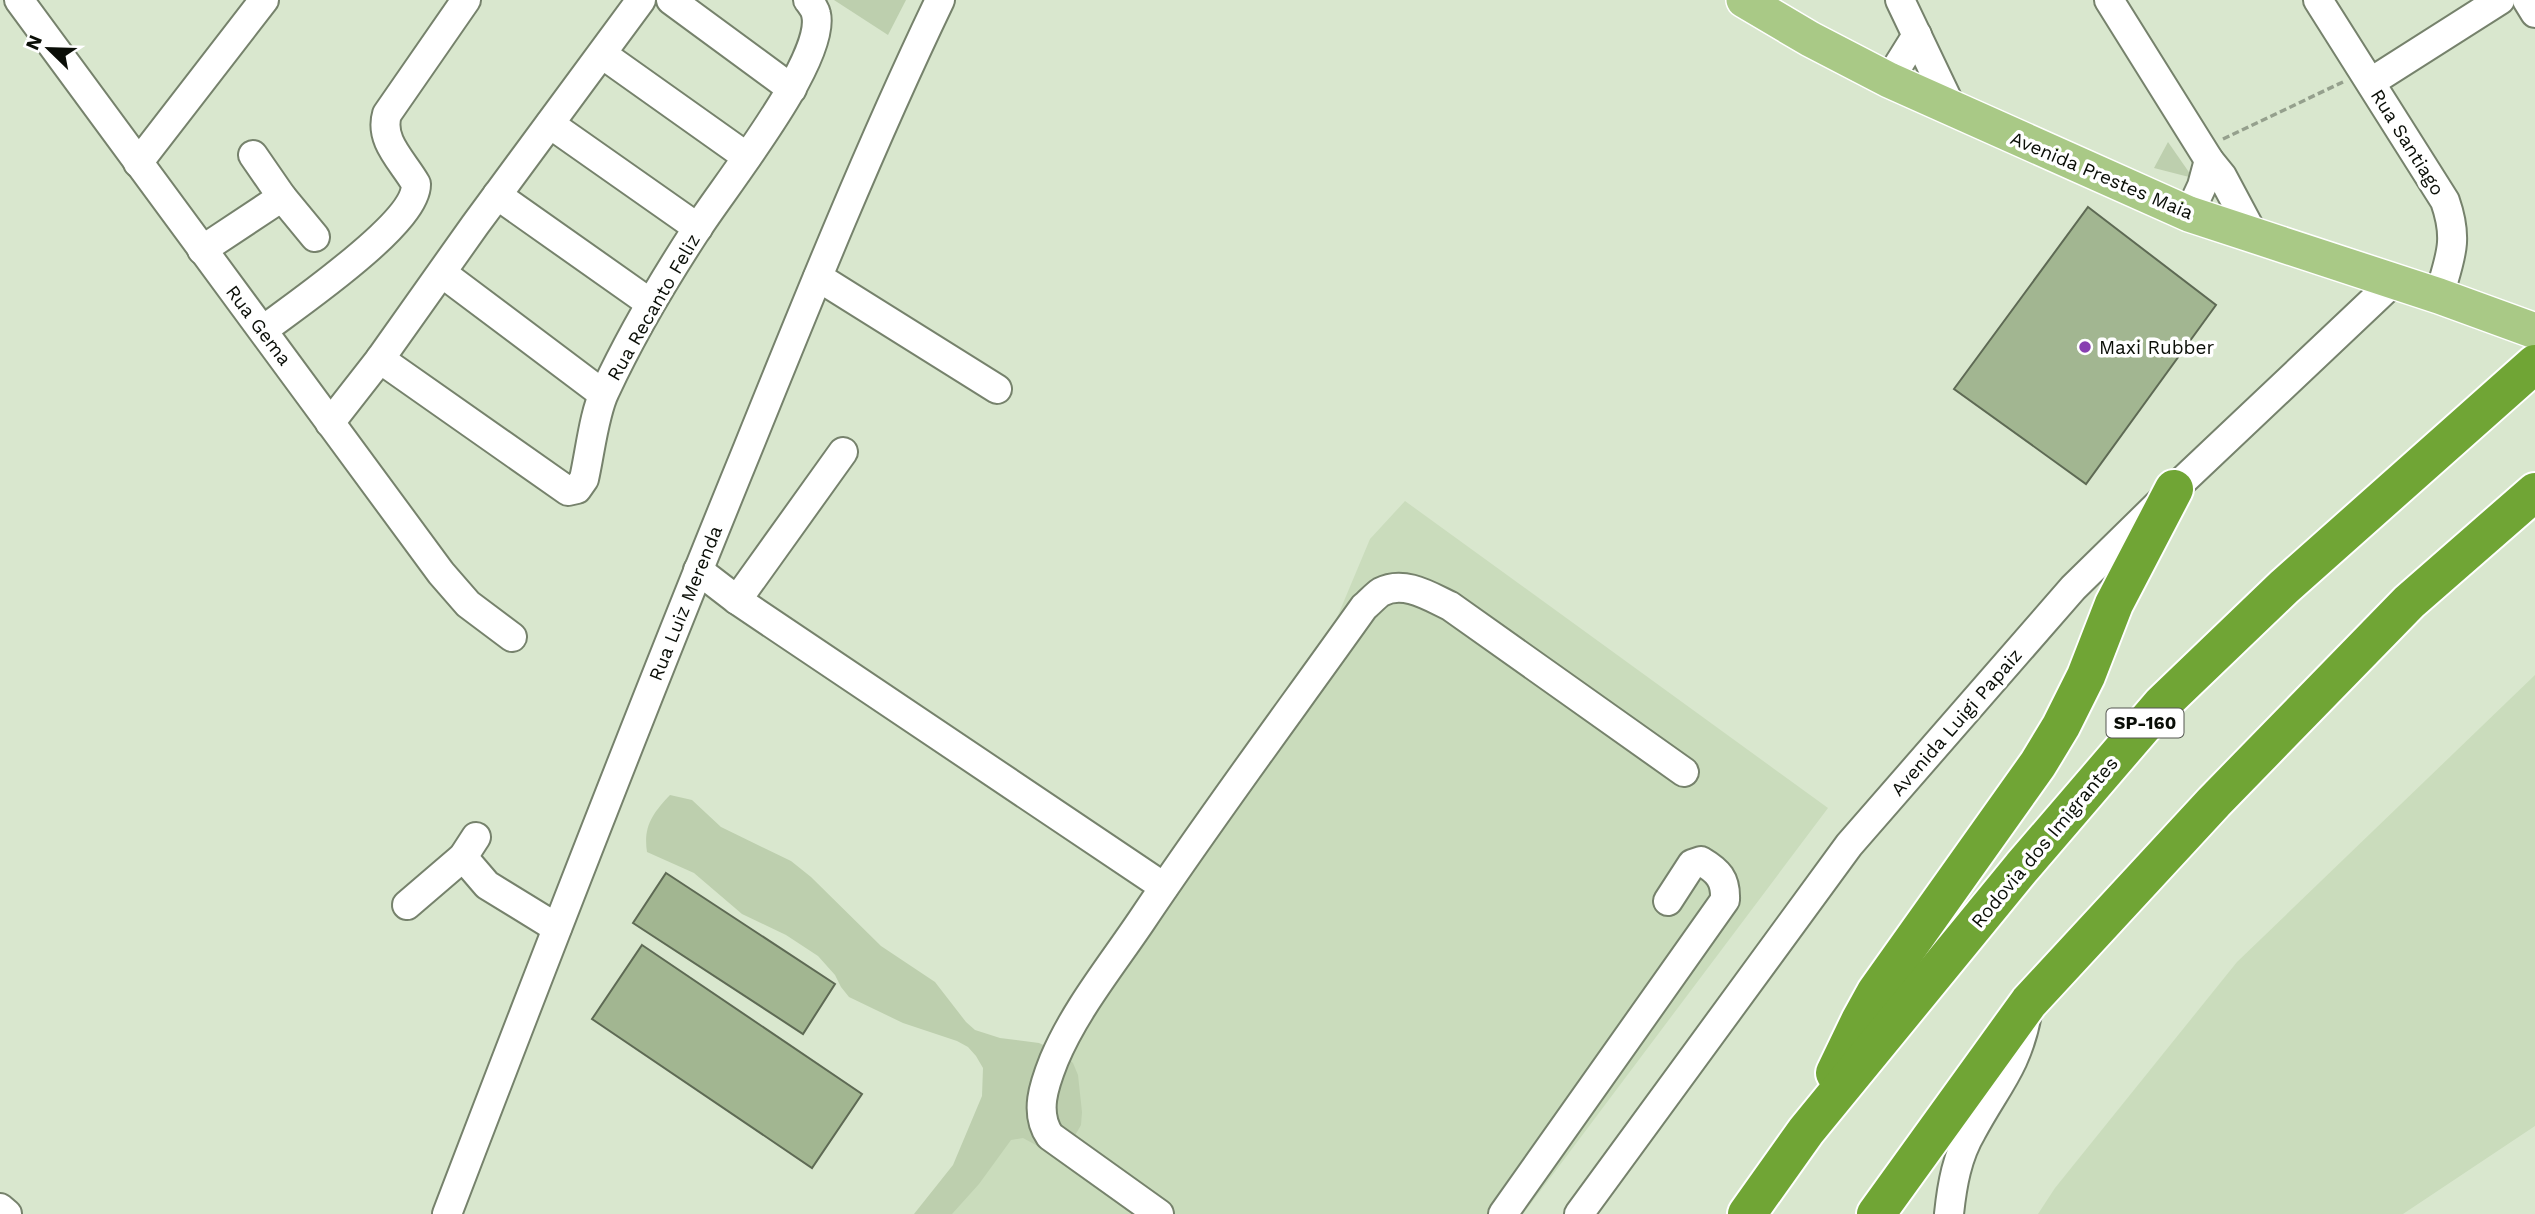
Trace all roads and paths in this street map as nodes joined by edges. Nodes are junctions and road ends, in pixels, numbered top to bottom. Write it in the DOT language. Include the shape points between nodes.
graph roads {
  1 [pos="264,0"];
  2 [pos="466,0"];
  3 [pos="641,0"];
  4 [pos="671,0"];
  5 [pos="808,0"];
  6 [pos="940,0"];
  7 [pos="1744,0"];
  8 [pos="1900,0"];
  9 [pos="2109,0"];
  10 [pos="2318,0"];
  11 [pos="2500,0"];
  12 [pos="2527,0"];
  13 [pos="27,5"];
  14 [pos="2535,13"];
  15 [pos="1917,35"];
  16 [pos="602,54"];
  17 [pos="2367,77"];
  18 [pos="1889,80"];
  19 [pos="792,89"];
  20 [pos="1952,109"];
  21 [pos="550,124"];
  22 [pos="2205,154"];
  23 [pos="253,155"];
  24 [pos="747,157"];
  25 [pos="138,163"];
  26 [pos="497,195"];
  27 [pos="282,197"];
  28 [pos="2189,214"];
  29 [pos="698,228"];
  30 [pos="2254,236"];
  31 [pos="315,237"];
  32 [pos="202,250"];
  33 [pos="442,273"];
  34 [pos="817,277"];
  35 [pos="2393,282"];
  36 [pos="2439,296"];
  37 [pos="650,303"];
  38 [pos="263,330"];
  39 [pos="2535,331"];
  40 [pos="380,359"];
  41 [pos="2535,364"];
  42 [pos="996,388"];
  43 [pos="603,394"];
  44 [pos="330,423"];
  45 [pos="844,452"];
  46 [pos="2174,489"];
  47 [pos="2535,492"];
  48 [pos="698,570"];
  49 [pos="737,600"];
  50 [pos="512,637"];
  51 [pos="1684,772"];
  52 [pos="1164,887"];
  53 [pos="1668,901"];
  54 [pos="407,905"];
  55 [pos="557,928"];
  56 [pos="2029,1002"];
  57 [pos="1806,1131"];
  58 [pos="0,1208"];
  59 [pos="8,1214"];
  60 [pos="447,1214"];
  61 [pos="1159,1214"];
  62 [pos="1503,1214"];
  63 [pos="1579,1214"];
  64 [pos="1747,1214"];
  65 [pos="1876,1214"];
  66 [pos="1949,1214"];
  1 -- 25 [label="street"];
  2 -- 38 [label="street" via="384,124 385,137 416,184 413,198 367,249"];
  3 -- 16 [label="street"];
  4 -- 19 [label="street"];
  5 -- 19 [label="street, Rua Recanto Feliz" via="816,14 816,28"];
  6 -- 34 [label="street, Rua Luiz Merenda"];
  7 -- 18 [label="main road, Avenida Prestes Maia"];
  8 -- 15 [label="street"];
  9 -- 22 [label="street"];
  10 -- 17 [label="street, Rua Santiago"];
  11 -- 17 [label="street"];
  12 -- 14 [label="street"];
  13 -- 25 [label="street, Rua Gema"];
  15 -- 18 [label="street"];
  15 -- 20 [label="street"];
  16 -- 21 [label="street"];
  16 -- 24 [label="street"];
  17 -- 22 [label="path"];
  17 -- 36 [label="street, Rua Santiago" via="2445,201 2452,222 2453,247"];
  18 -- 20 [label="main road, Avenida Prestes Maia"];
  19 -- 24 [label="street, Rua Recanto Feliz"];
  20 -- 28 [label="main road, Avenida Prestes Maia"];
  21 -- 26 [label="street"];
  21 -- 29 [label="street"];
  22 -- 28 [label="street" via="2202,186"];
  22 -- 30 [label="street"];
  23 -- 27 [label="street"];
  24 -- 29 [label="street, Rua Recanto Feliz"];
  25 -- 32 [label="street, Rua Gema"];
  26 -- 33 [label="street"];
  26 -- 37 [label="street"];
  27 -- 31 [label="street"];
  27 -- 32 [label="street"];
  28 -- 30 [label="main road, Avenida Prestes Maia"];
  29 -- 37 [label="street, Rua Recanto Feliz"];
  30 -- 35 [label="main road, Avenida Prestes Maia"];
  32 -- 38 [label="street, Rua Gema"];
  33 -- 40 [label="street"];
  33 -- 43 [label="street"];
  34 -- 42 [label="street"];
  34 -- 48 [label="street, Rua Luiz Merenda"];
  35 -- 36 [label="main road, Avenida Prestes Maia"];
  35 -- 46 [label="street, Avenida Luigi Papaiz"];
  36 -- 39 [label="main road, Avenida Prestes Maia"];
  37 -- 43 [label="street, Rua Recanto Feliz"];
  38 -- 44 [label="street, Rua Gema"];
  40 -- 43 [label="street, Rua Recanto Feliz" via="568,491 577,489 584,479"];
  40 -- 44 [label="street"];
  41 -- 57 [label="highway, Rodovia dos Imigrantes / SP-160" via="2284,587 2162,704"];
  44 -- 50 [label="street, Rua Gema" via="459,593"];
  45 -- 49 [label="street"];
  46 -- 57 [label="highway" via="2114,604 2061,726 1877,992"];
  46 -- 63 [label="street, Avenida Luigi Papaiz" via="2073,588 1849,845"];
  47 -- 56 [label="highway" via="2409,602 2214,802"];
  48 -- 49 [label="street"];
  48 -- 55 [label="street, Rua Luiz Merenda"];
  49 -- 52 [label="street"];
  51 -- 52 [label="street" via="1450,606 1417,590 1399,588 1381,592 1364,607"];
  52 -- 61 [label="street" via="1071,1025 1041,1105 1042,1125 1050,1136"];
  53 -- 62 [label="street" via="1692,864 1701,861 1716,870 1726,884 1725,900"];
  54 -- 55 [label="street" via="470,847 487,885"];
  55 -- 60 [label="street, Rua Luiz Merenda"];
  56 -- 65 [label="highway"];
  56 -- 66 [label="street" via="2015,1057 1961,1156 1951,1187"];
  57 -- 64 [label="highway, Rodovia dos Imigrantes / SP-160"];
  58 -- 59 [label="street"];
}
